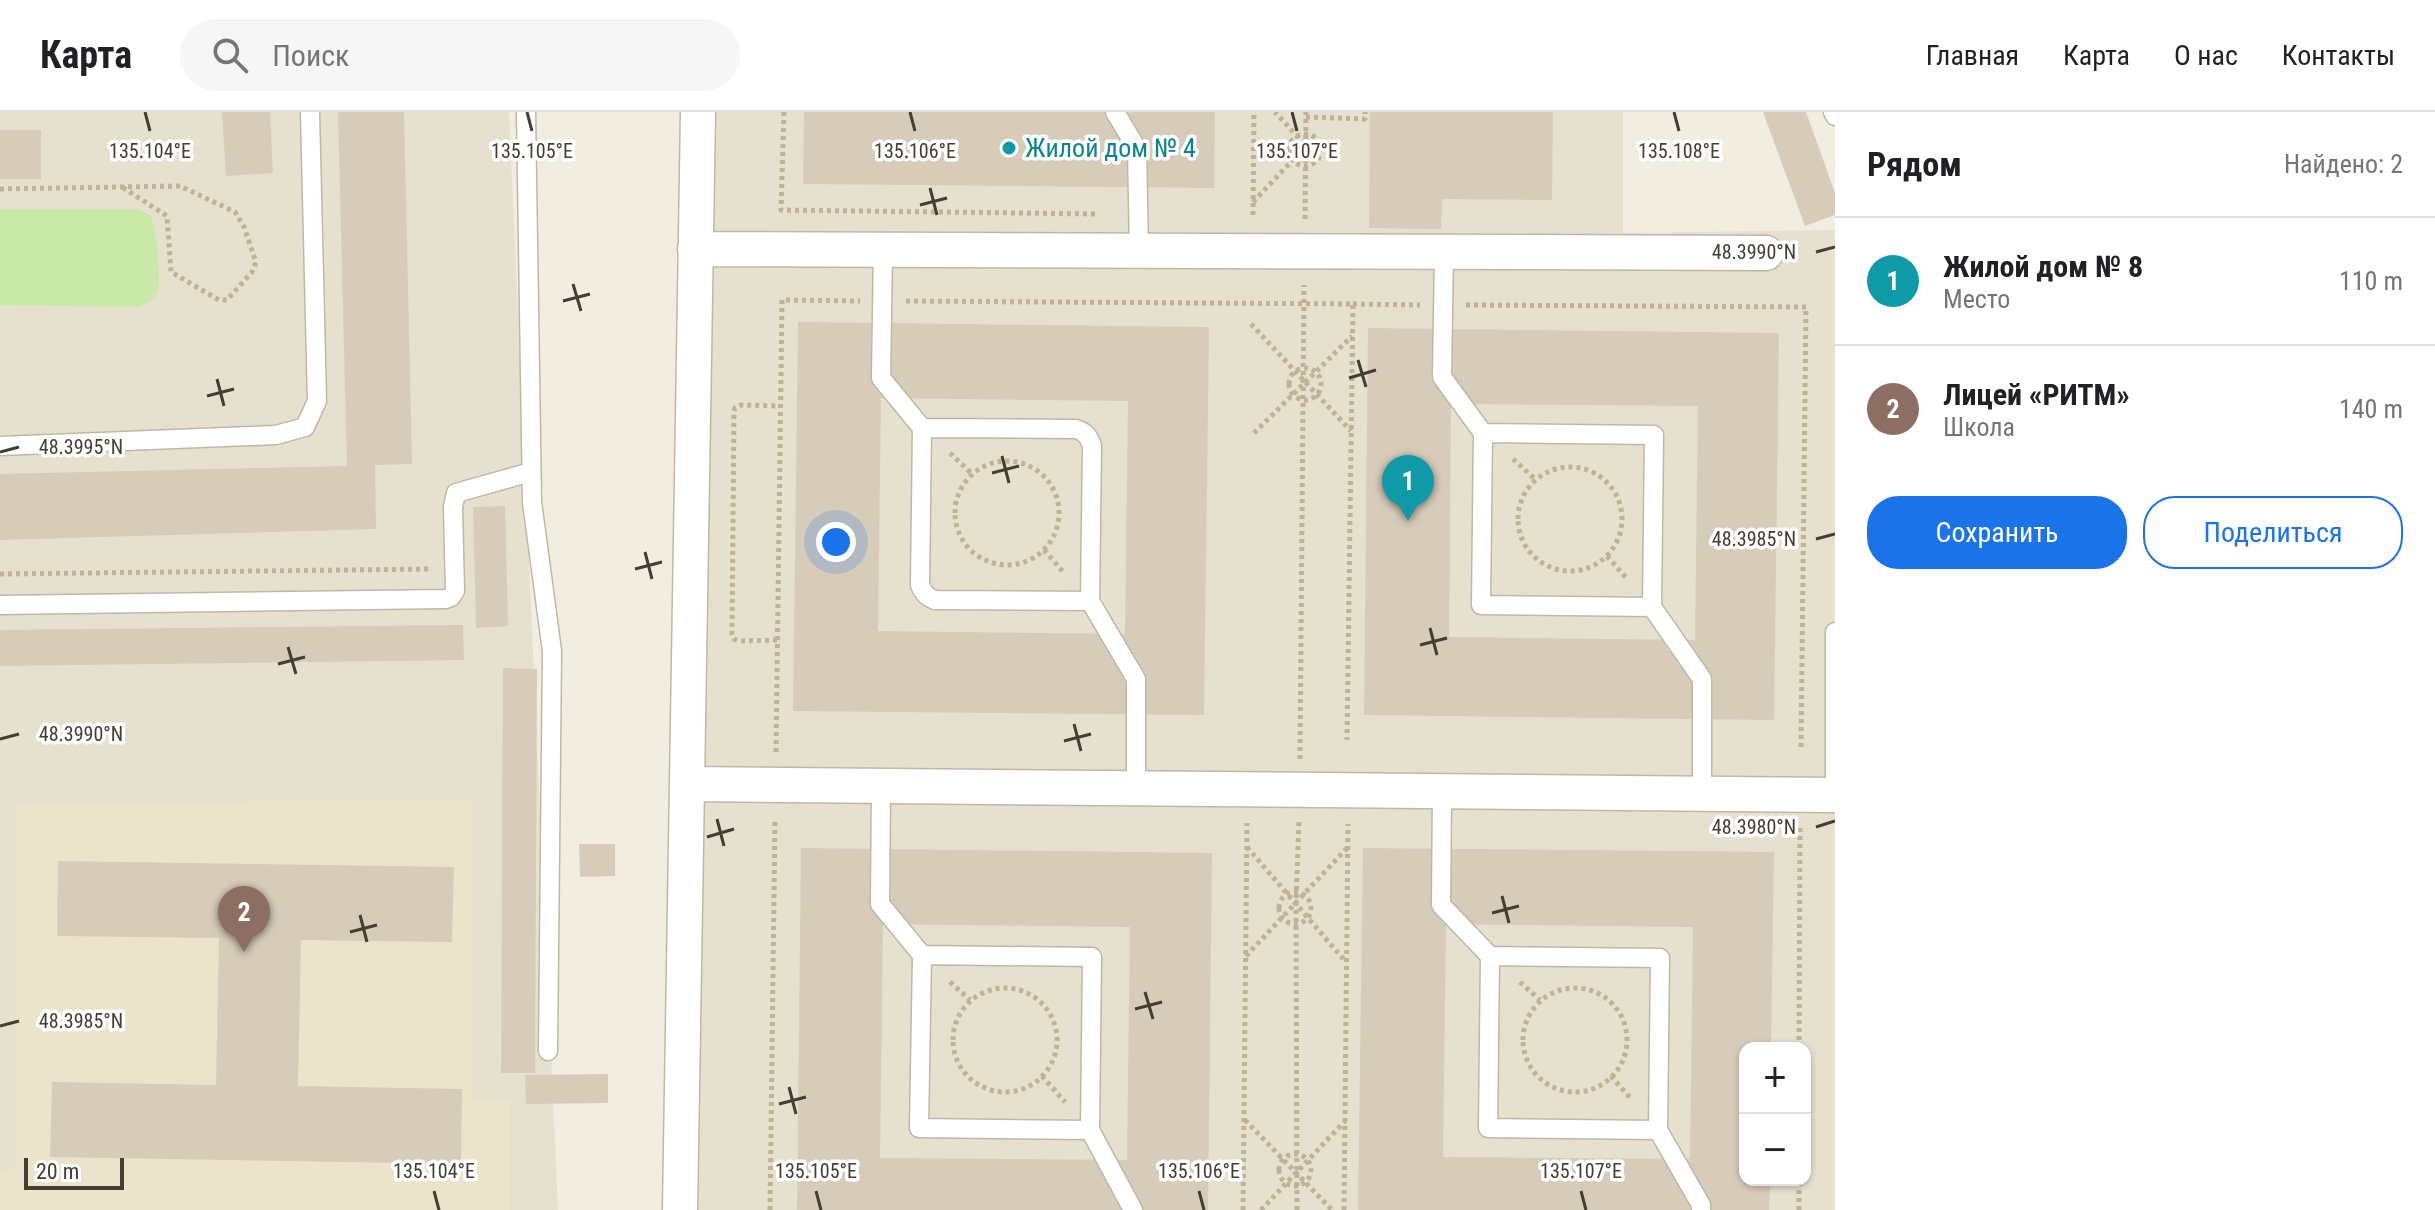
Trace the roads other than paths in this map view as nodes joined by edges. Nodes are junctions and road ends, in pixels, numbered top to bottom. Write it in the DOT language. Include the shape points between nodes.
graph roads {
  1 [pos="310,112"];
  2 [pos="526,112"];
  3 [pos="698,112"];
  4 [pos="1115,112"];
  5 [pos="695,249"];
  6 [pos="883,250"];
  7 [pos="1139,251"];
  8 [pos="1444,252"];
  9 [pos="1766,253"];
  10 [pos="922,428"];
  11 [pos="1483,433"];
  12 [pos="0,446"];
  13 [pos="531,472"];
  14 [pos="1090,601"];
  15 [pos="0,605"];
  16 [pos="1652,607"];
  17 [pos="1835,632"];
  18 [pos="687,784"];
  19 [pos="881,786"];
  20 [pos="1136,788"];
  21 [pos="1442,791"];
  22 [pos="1702,794"];
  23 [pos="1834,795"];
  24 [pos="922,955"];
  25 [pos="1490,956"];
  26 [pos="548,1051"];
  27 [pos="1090,1130"];
  28 [pos="1658,1130"];
  29 [pos="680,1210"];
  30 [pos="1133,1210"];
  31 [pos="1701,1210"];
  1 -- 12 [label="lane" via="317,401 305,427 276,435"];
  2 -- 13 [label="lane"];
  3 -- 5 [label="street"];
  4 -- 7 [label="lane" via="1137,149"];
  5 -- 6 [label="street"];
  5 -- 18 [label="street"];
  6 -- 7 [label="street"];
  6 -- 10 [label="lane" via="881,378"];
  7 -- 8 [label="street"];
  8 -- 9 [label="street"];
  8 -- 11 [label="lane" via="1442,377"];
  10 -- 14 [label="lane" via="1083,431 1092,446"];
  10 -- 14 [label="lane" via="920,585 927,597"];
  11 -- 16 [label="lane" via="1481,605"];
  11 -- 16 [label="lane" via="1654,435"];
  13 -- 15 [label="lane" via="456,493 455,591 446,599"];
  13 -- 26 [label="lane" via="552,651"];
  14 -- 20 [label="lane" via="1136,679"];
  16 -- 22 [label="lane" via="1702,679"];
  17 -- 23 [label="lane"];
  18 -- 19 [label="street"];
  18 -- 29 [label="street"];
  19 -- 20 [label="street"];
  19 -- 24 [label="lane" via="880,904"];
  20 -- 21 [label="street"];
  21 -- 22 [label="street"];
  21 -- 25 [label="lane" via="1441,905"];
  22 -- 23 [label="street"];
  24 -- 27 [label="lane" via="1092,957"];
  24 -- 27 [label="lane" via="919,1128"];
  25 -- 28 [label="lane" via="1488,1128"];
  25 -- 28 [label="lane" via="1660,958"];
  27 -- 30 [label="lane"];
  28 -- 31 [label="lane"];
}
